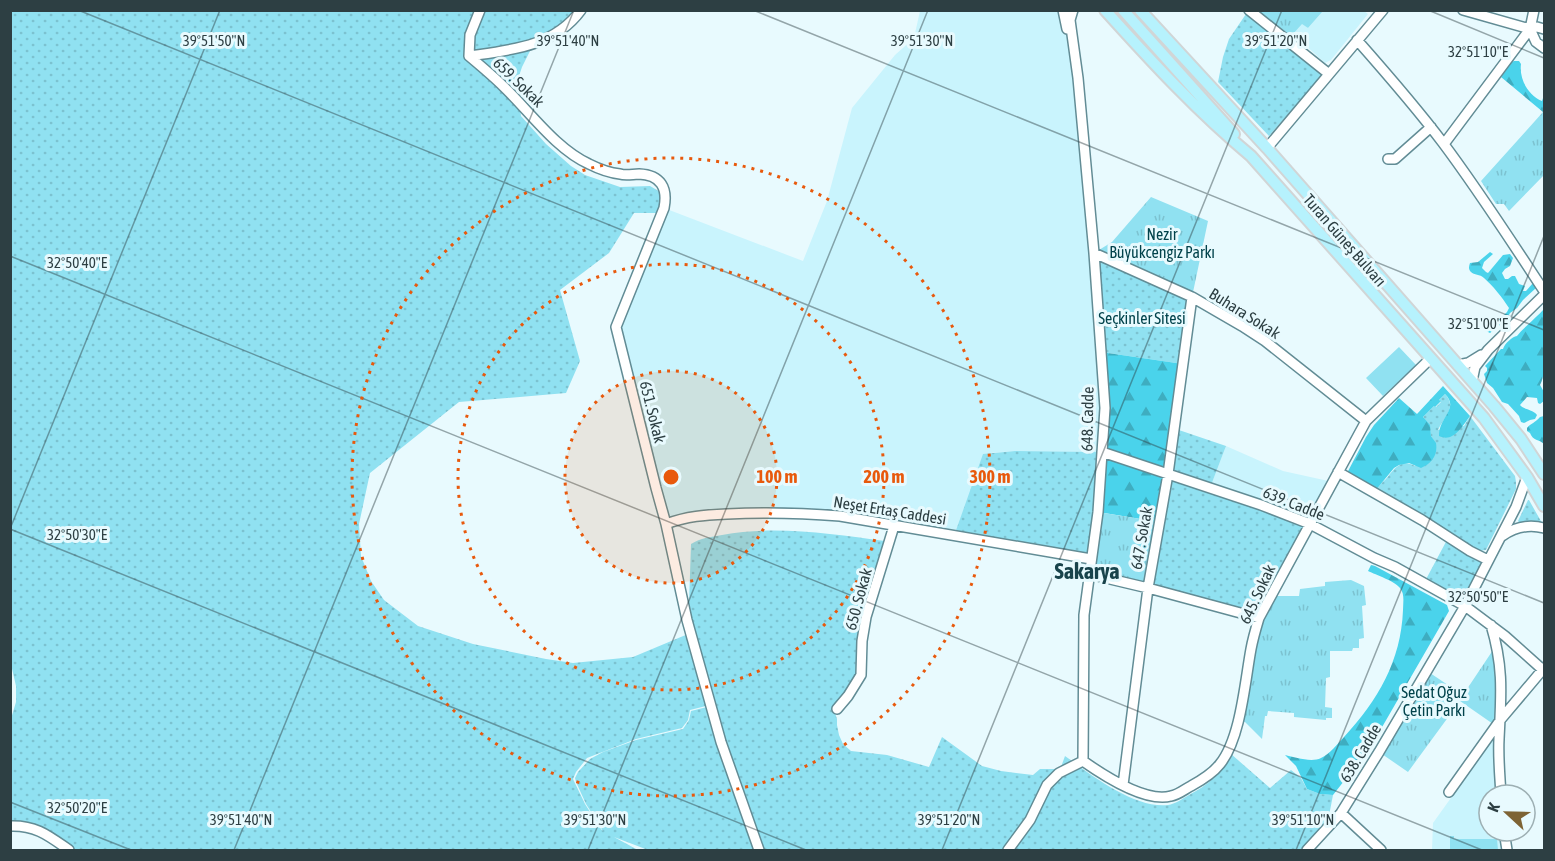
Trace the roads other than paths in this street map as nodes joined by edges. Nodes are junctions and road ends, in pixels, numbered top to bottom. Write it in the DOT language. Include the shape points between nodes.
graph roads {
  1 [pos="480,10"];
  2 [pos="581,10"];
  3 [pos="1063,10"];
  4 [pos="1072,10"];
  5 [pos="1105,10"];
  6 [pos="1122,10"];
  7 [pos="1140,10"];
  8 [pos="1249,10"];
  9 [pos="1383,10"];
  10 [pos="1463,10"];
  11 [pos="1534,10"];
  12 [pos="1545,29"];
  13 [pos="1530,30"];
  14 [pos="1357,40"];
  15 [pos="1545,48"];
  16 [pos="469,56"];
  17 [pos="1329,74"];
  18 [pos="1078,78"];
  19 [pos="1431,127"];
  20 [pos="1444,144"];
  21 [pos="1267,148"];
  22 [pos="1251,156"];
  23 [pos="1388,159"];
  24 [pos="1094,254"];
  25 [pos="1545,293"];
  26 [pos="1192,297"];
  27 [pos="616,327"];
  28 [pos="1488,350"];
  29 [pos="1430,359"];
  30 [pos="1458,365"];
  31 [pos="1472,381"];
  32 [pos="1366,421"];
  33 [pos="1102,452"];
  34 [pos="1338,472"];
  35 [pos="1168,474"];
  36 [pos="1545,474"];
  37 [pos="1527,477"];
  38 [pos="1545,506"];
  39 [pos="666,524"];
  40 [pos="1310,524"];
  41 [pos="894,526"];
  42 [pos="1545,528"];
  43 [pos="1500,538"];
  44 [pos="1091,559"];
  45 [pos="1488,560"];
  46 [pos="1089,574"];
  47 [pos="1148,588"];
  48 [pos="1465,606"];
  49 [pos="1259,618"];
  50 [pos="1491,625"];
  51 [pos="1544,669"];
  52 [pos="837,709"];
  53 [pos="1501,719"];
  54 [pos="1083,761"];
  55 [pos="1501,783"];
  56 [pos="1123,785"];
  57 [pos="1449,792"];
  58 [pos="1341,813"];
  59 [pos="10,826"];
  60 [pos="69,850"];
  61 [pos="759,850"];
  62 [pos="1008,850"];
  63 [pos="1307,850"];
  64 [pos="1381,850"];
  1 -- 16 [label="street" via="470,35"];
  2 -- 16 [label="street, 659. Sokak" via="566,27 540,42"];
  3 -- 18 [label="street"];
  4 -- 18 [label="street"];
  5 -- 22 [label="main road, Turan Güneş Bulvarı" via="1191,101"];
  6 -- 22 [label="main road"];
  7 -- 21 [label="main road, Turan Güneş Bulvarı"];
  8 -- 17 [label="street"];
  9 -- 14 [label="street"];
  10 -- 13 [label="street"];
  11 -- 13 [label="street"];
  12 -- 13 [label="street"];
  13 -- 15 [label="street" via="1536,42"];
  13 -- 20 [label="street"];
  14 -- 17 [label="street"];
  14 -- 19 [label="street"];
  16 -- 27 [label="street, 659. Sokak" via="573,155 622,175 650,177 664,189 664,208"];
  17 -- 21 [label="street"];
  18 -- 24 [label="street, 648. Cadde"];
  19 -- 20 [label="street"];
  19 -- 23 [label="street" via="1395,159"];
  20 -- 25 [label="street"];
  21 -- 30 [label="main road, Turan Güneş Bulvarı"];
  22 -- 29 [label="main road, Turan Güneş Bulvarı"];
  24 -- 26 [label="street, Buhara Sokak"];
  24 -- 33 [label="street, 648. Cadde" via="1105,408"];
  25 -- 28 [label="street"];
  26 -- 32 [label="street, Buhara Sokak" via="1265,341"];
  26 -- 35 [label="street, 647. Sokak"];
  27 -- 39 [label="street, 651. Sokak"];
  28 -- 30 [label="street" via="1471,362"];
  28 -- 31 [label="street" via="1475,367"];
  29 -- 32 [label="street, 645. Sokak"];
  29 -- 37 [label="main road, Turan Güneş Bulvarı" via="1484,418"];
  30 -- 31 [label="main road, Turan Güneş Bulvarı"];
  31 -- 36 [label="main road, Turan Güneş Bulvarı"];
  32 -- 34 [label="street, 645. Sokak"];
  33 -- 35 [label="street, 639. Cadde"];
  33 -- 44 [label="street, 648. Cadde"];
  34 -- 40 [label="street, 645. Sokak"];
  34 -- 45 [label="street"];
  35 -- 40 [label="street, 639. Cadde"];
  35 -- 47 [label="street, 647. Sokak"];
  37 -- 38 [label="main road, Turan Güneş Bulvarı"];
  37 -- 43 [label="street, 638. Cadde"];
  39 -- 41 [label="street, Neşet Ertaş Caddesi" via="706,515 777,512 840,516"];
  39 -- 61 [label="street, 651. Sokak" via="687,620 721,742"];
  40 -- 48 [label="street, 639. Cadde"];
  40 -- 49 [label="street, 645. Sokak"];
  41 -- 44 [label="street, Neşet Ertaş Caddesi"];
  41 -- 52 [label="street, 650. Sokak" via="866,617 861,675"];
  42 -- 43 [label="street" via="1523,526"];
  43 -- 45 [label="street, 638. Cadde"];
  44 -- 46 [label="street, 648. Cadde"];
  45 -- 48 [label="street, 638. Cadde"];
  46 -- 47 [label="street"];
  46 -- 54 [label="street, 648. Cadde" via="1084,615"];
  47 -- 49 [label="street"];
  47 -- 56 [label="street, 647. Sokak"];
  48 -- 50 [label="street, 639. Cadde"];
  48 -- 58 [label="street, 638. Cadde"];
  49 -- 56 [label="street, 645. Sokak" via="1240,713 1221,763 1171,796 1148,795"];
  50 -- 51 [label="street, 639. Cadde"];
  50 -- 53 [label="street" via="1500,661"];
  51 -- 53 [label="street"];
  53 -- 55 [label="street"];
  53 -- 57 [label="street"];
  54 -- 56 [label="street, 645. Sokak"];
  54 -- 62 [label="street" via="1059,772 1047,785 1030,820"];
  58 -- 63 [label="street, 638. Cadde"];
  58 -- 64 [label="street"];
  59 -- 60 [label="street" via="38,830"];
}
